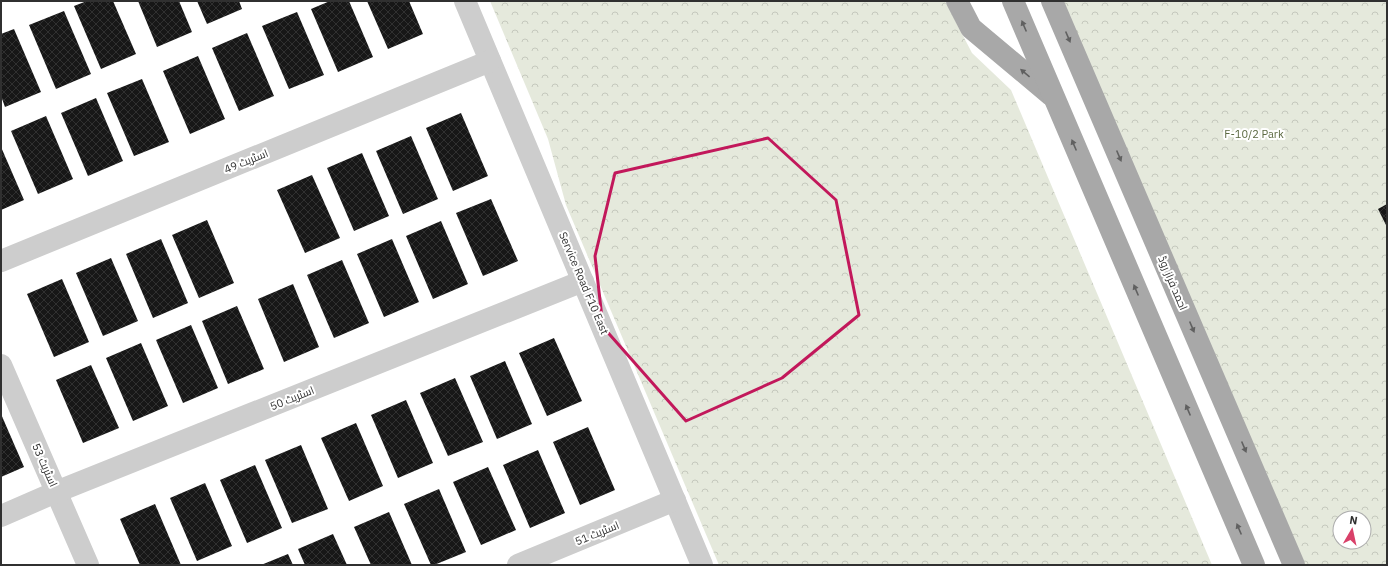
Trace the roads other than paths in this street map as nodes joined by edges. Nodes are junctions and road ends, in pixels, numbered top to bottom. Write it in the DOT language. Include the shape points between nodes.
graph roads {
  1 [pos="465,1"];
  2 [pos="957,1"];
  3 [pos="1013,1"];
  4 [pos="1052,1"];
  5 [pos="490,61"];
  6 [pos="1055,98"];
  7 [pos="1,261"];
  8 [pos="583,281"];
  9 [pos="1,365"];
  10 [pos="56,492"];
  11 [pos="675,500"];
  12 [pos="1,516"];
  13 [pos="88,565"];
  14 [pos="518,565"];
  15 [pos="702,565"];
  16 [pos="1254,565"];
  17 [pos="1294,565"];
  1 -- 5 [label="street, Service Road F10 East"];
  6 -- 2 [label="main road, one-way" via="971,28"];
  6 -- 3 [label="main road, one-way"];
  4 -- 17 [label="main road, احمد فراز روڈ, one-way"];
  5 -- 7 [label="street, اسٹریٹ 49"];
  5 -- 8 [label="street, Service Road F10 East"];
  16 -- 6 [label="main road, one-way"];
  8 -- 10 [label="street, اسٹریٹ 50"];
  8 -- 11 [label="street, Service Road F10 East"];
  9 -- 10 [label="street, اسٹریٹ 53"];
  10 -- 12 [label="street, اسٹریٹ 50"];
  10 -- 13 [label="street, اسٹریٹ 53"];
  11 -- 14 [label="street, اسٹریٹ 51"];
  11 -- 15 [label="street, Service Road F10 East"];
}
